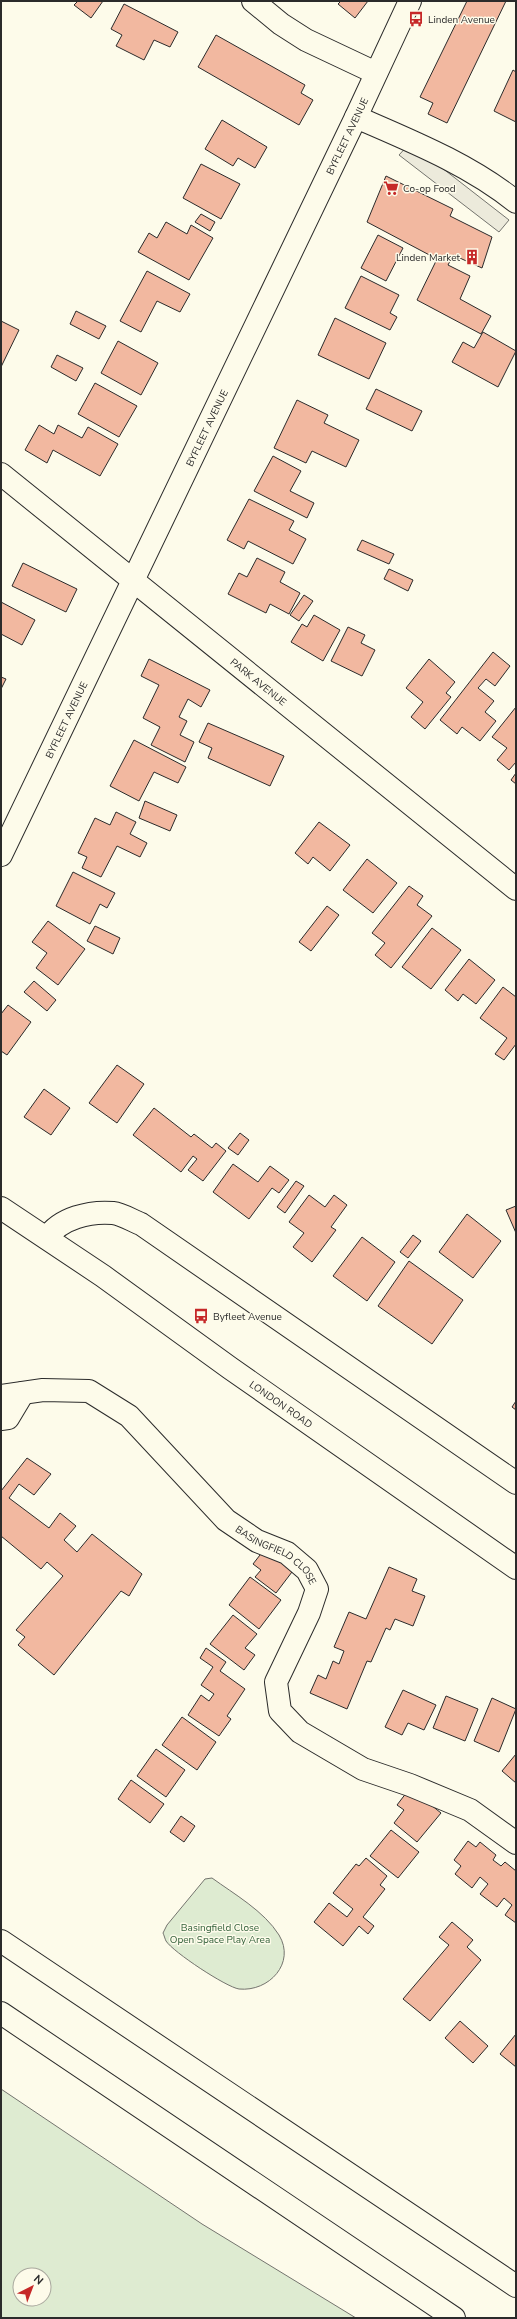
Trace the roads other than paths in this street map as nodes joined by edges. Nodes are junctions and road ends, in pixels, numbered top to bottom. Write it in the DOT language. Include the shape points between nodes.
graph roads {
  1 [pos="253,1"];
  2 [pos="410,1"];
  3 [pos="376,73"];
  4 [pos="356,117"];
  5 [pos="516,202"];
  6 [pos="1,474"];
  7 [pos="132,581"];
  8 [pos="1,855"];
  9 [pos="516,889"];
  10 [pos="1,1208"];
  11 [pos="47,1238"];
  12 [pos="23,1392"];
  13 [pos="1,1396"];
  14 [pos="1,1419"];
  15 [pos="516,1484"];
  16 [pos="516,1568"];
  17 [pos="516,1844"];
  18 [pos="1,1940"];
  19 [pos="1,2013"];
  20 [pos="516,2286"];
  21 [pos="454,2318"];
  1 -- 3 [label="main road" via="306,40"];
  2 -- 3 [label="main road, BYFLEET AVENUE"];
  3 -- 4 [label="main road, BYFLEET AVENUE"];
  4 -- 5 [label="main road" via="452,162 498,188"];
  4 -- 7 [label="main road, BYFLEET AVENUE"];
  6 -- 7 [label="main road, PARK AVENUE"];
  7 -- 8 [label="main road, BYFLEET AVENUE"];
  7 -- 9 [label="main road, PARK AVENUE"];
  10 -- 11 [label="main road, LONDON ROAD"];
  11 -- 15 [label="main road" via="52,1230 78,1215 114,1213 141,1224"];
  11 -- 16 [label="main road, LONDON ROAD"];
  12 -- 13 [label="main road, BASINGFIELD CLOSE"];
  12 -- 14 [label="main road" via="8,1418"];
  12 -- 17 [label="main road, BASINGFIELD CLOSE" via="89,1391 129,1416 226,1520 257,1541 287,1553 307,1570 317,1589 309,1613 276,1682 280,1711 300,1732 363,1769 470,1810"];
  18 -- 20 [label="main road"];
  19 -- 21 [label="main road"];
}
